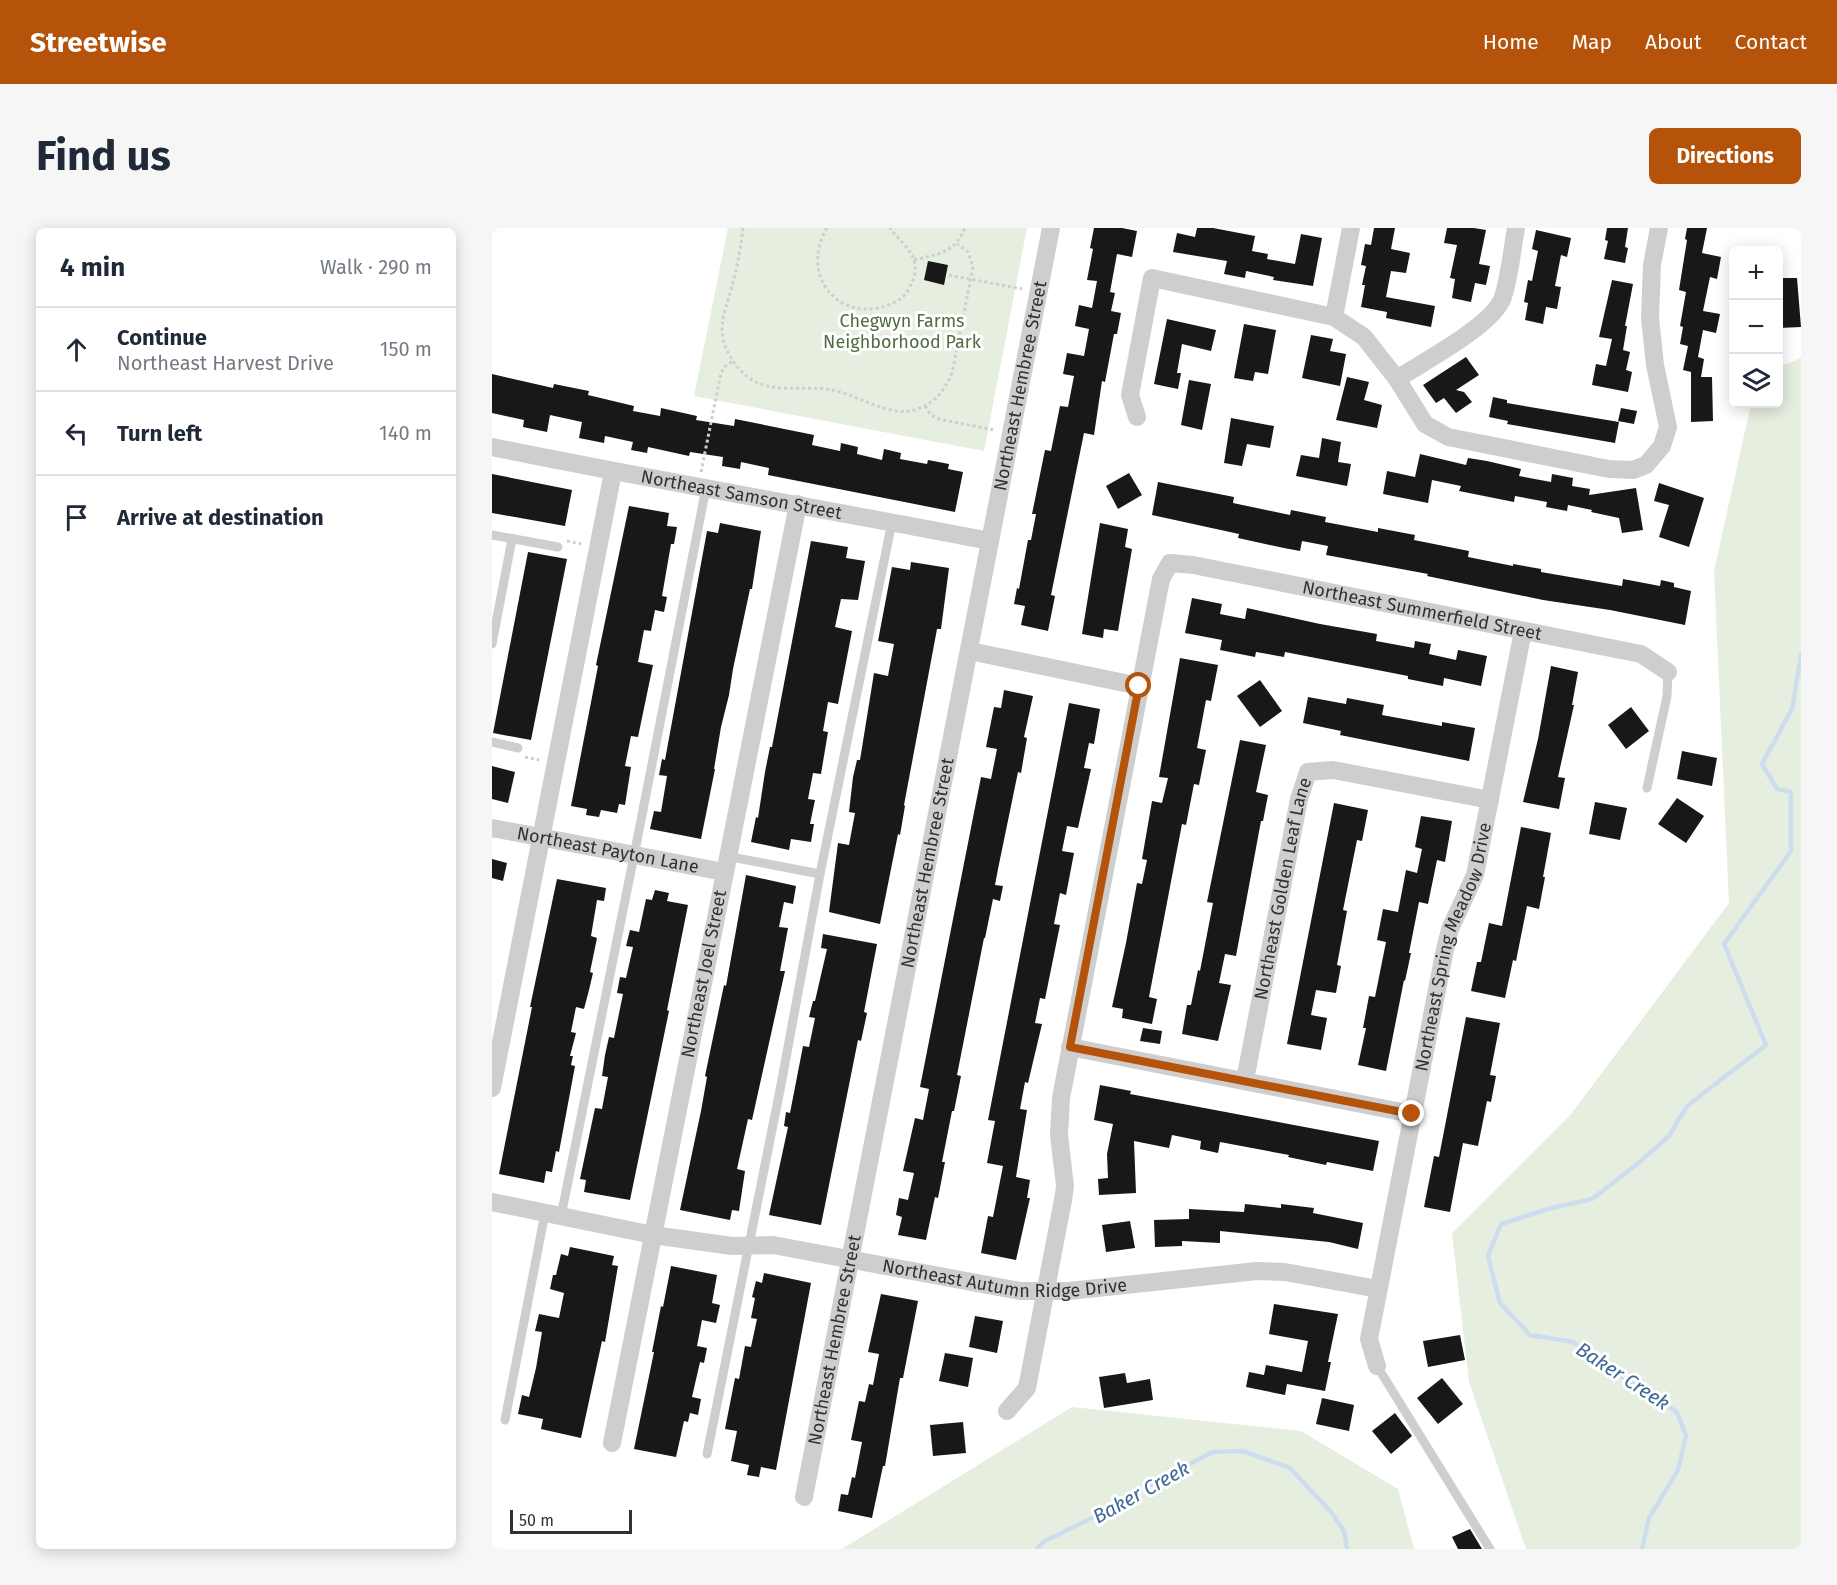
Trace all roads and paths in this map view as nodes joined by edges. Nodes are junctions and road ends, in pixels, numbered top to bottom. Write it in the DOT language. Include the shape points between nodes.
graph roads {
  1 [pos="743,228"];
  2 [pos="827,228"];
  3 [pos="890,228"];
  4 [pos="965,228"];
  5 [pos="1051,228"];
  6 [pos="1351,228"];
  7 [pos="1516,228"];
  8 [pos="1659,228"];
  9 [pos="957,244"];
  10 [pos="914,260"];
  11 [pos="949,275"];
  12 [pos="970,279"];
  13 [pos="1039,292"];
  14 [pos="1334,316"];
  15 [pos="733,361"];
  16 [pos="1397,379"];
  17 [pos="925,406"];
  18 [pos="1137,417"];
  19 [pos="1012,433"];
  20 [pos="492,447"];
  21 [pos="613,472"];
  22 [pos="702,488"];
  23 [pos="798,504"];
  24 [pos="892,522"];
  25 [pos="492,535"];
  26 [pos="512,539"];
  27 [pos="990,541"];
  28 [pos="558,547"];
  29 [pos="598,547"];
  30 [pos="1523,631"];
  31 [pos="492,644"];
  32 [pos="970,651"];
  33 [pos="1668,672"];
  34 [pos="1139,686"];
  35 [pos="492,742"];
  36 [pos="518,748"];
  37 [pos="556,763"];
  38 [pos="1647,788"];
  39 [pos="1490,800"];
  40 [pos="492,828"];
  41 [pos="541,837"];
  42 [pos="634,856"];
  43 [pos="725,864"];
  44 [pos="820,874"];
  45 [pos="1070,1047"];
  46 [pos="1245,1080"];
  47 [pos="492,1088"];
  48 [pos="1412,1114"];
  49 [pos="492,1202"];
  50 [pos="553,1214"];
  51 [pos="652,1235"];
  52 [pos="748,1245"];
  53 [pos="850,1259"];
  54 [pos="1377,1289"];
  55 [pos="1045,1292"];
  56 [pos="1377,1366"];
  57 [pos="1007,1411"];
  58 [pos="505,1420"];
  59 [pos="612,1443"];
  60 [pos="706,1454"];
  61 [pos="804,1497"];
  62 [pos="1490,1549"];
  1 -- 15 [label="path" via="722,320 725,346"];
  2 -- 10 [label="path" via="816,258 819,275 825,288 846,306 875,309 898,301 913,281"];
  3 -- 10 [label="path"];
  4 -- 9 [label="path"];
  5 -- 13 [label="street, Northeast Hembree Street"];
  6 -- 14 [label="street"];
  7 -- 16 [label="street" via="1503,297 1497,309 1485,322"];
  8 -- 16 [label="street" via="1650,318 1668,427 1662,446 1646,465 1633,470 1609,469 1448,437 1425,424"];
  9 -- 10 [label="path" via="940,254"];
  9 -- 12 [label="path" via="971,258"];
  11 -- 12 [label="path"];
  12 -- 13 [label="path"];
  12 -- 17 [label="path" via="952,373 939,397"];
  13 -- 19 [label="street, Northeast Hembree Street"];
  14 -- 16 [label="street" via="1364,337"];
  14 -- 18 [label="street" via="1152,278 1130,395"];
  15 -- 17 [label="path" via="743,374 768,386 834,390 897,412"];
  15 -- 22 [label="path" via="721,373"];
  17 -- 19 [label="path" via="939,419"];
  19 -- 27 [label="street, Northeast Hembree Street"];
  20 -- 21 [label="street, Northeast Samson Street"];
  21 -- 22 [label="street, Northeast Samson Street"];
  21 -- 29 [label="street"];
  22 -- 23 [label="street, Northeast Samson Street"];
  22 -- 42 [label="lane"];
  23 -- 24 [label="street, Northeast Samson Street"];
  23 -- 43 [label="street, Northeast Joel Street"];
  24 -- 27 [label="street, Northeast Samson Street"];
  24 -- 44 [label="lane"];
  25 -- 26 [label="lane"];
  26 -- 28 [label="lane"];
  26 -- 31 [label="lane"];
  27 -- 32 [label="street, Northeast Hembree Street"];
  28 -- 29 [label="path" via="563,540"];
  29 -- 37 [label="street"];
  30 -- 33 [label="street, Northeast Summerfield Street" via="1641,654"];
  30 -- 34 [label="street, Northeast Summerfield Street" via="1170,563 1161,579"];
  30 -- 39 [label="street, Northeast Spring Meadow Drive"];
  32 -- 34 [label="street"];
  32 -- 53 [label="street, Northeast Hembree Street"];
  33 -- 38 [label="lane" via="1667,696"];
  34 -- 45 [label="street"];
  35 -- 36 [label="lane"];
  36 -- 37 [label="path" via="520,756"];
  37 -- 41 [label="street"];
  39 -- 46 [label="street, Northeast Golden Leaf Lane" via="1333,770 1308,772 1299,799"];
  39 -- 48 [label="street, Northeast Spring Meadow Drive" via="1475,875 1450,929"];
  40 -- 41 [label="street, Northeast Payton Lane"];
  41 -- 42 [label="street, Northeast Payton Lane"];
  41 -- 47 [label="street"];
  42 -- 43 [label="street, Northeast Payton Lane"];
  42 -- 50 [label="lane"];
  43 -- 44 [label="lane"];
  43 -- 51 [label="street, Northeast Joel Street"];
  44 -- 52 [label="lane"];
  45 -- 46 [label="street"];
  45 -- 55 [label="street" via="1058,1118 1065,1186"];
  46 -- 48 [label="street"];
  48 -- 54 [label="street, Northeast Spring Meadow Drive"];
  49 -- 50 [label="street, Northeast Autumn Ridge Drive"];
  50 -- 51 [label="street, Northeast Autumn Ridge Drive"];
  50 -- 58 [label="lane"];
  51 -- 52 [label="street, Northeast Autumn Ridge Drive"];
  51 -- 59 [label="street, Northeast Joel Street"];
  52 -- 53 [label="street, Northeast Autumn Ridge Drive" via="773,1245"];
  52 -- 60 [label="lane"];
  53 -- 55 [label="street, Northeast Autumn Ridge Drive" via="1020,1291"];
  53 -- 61 [label="street, Northeast Hembree Street"];
  54 -- 55 [label="street, Northeast Autumn Ridge Drive" via="1285,1272 1257,1271"];
  54 -- 56 [label="street, Northeast Spring Meadow Drive" via="1369,1339"];
  55 -- 57 [label="street" via="1026,1388"];
  56 -- 62 [label="lane"];
}
